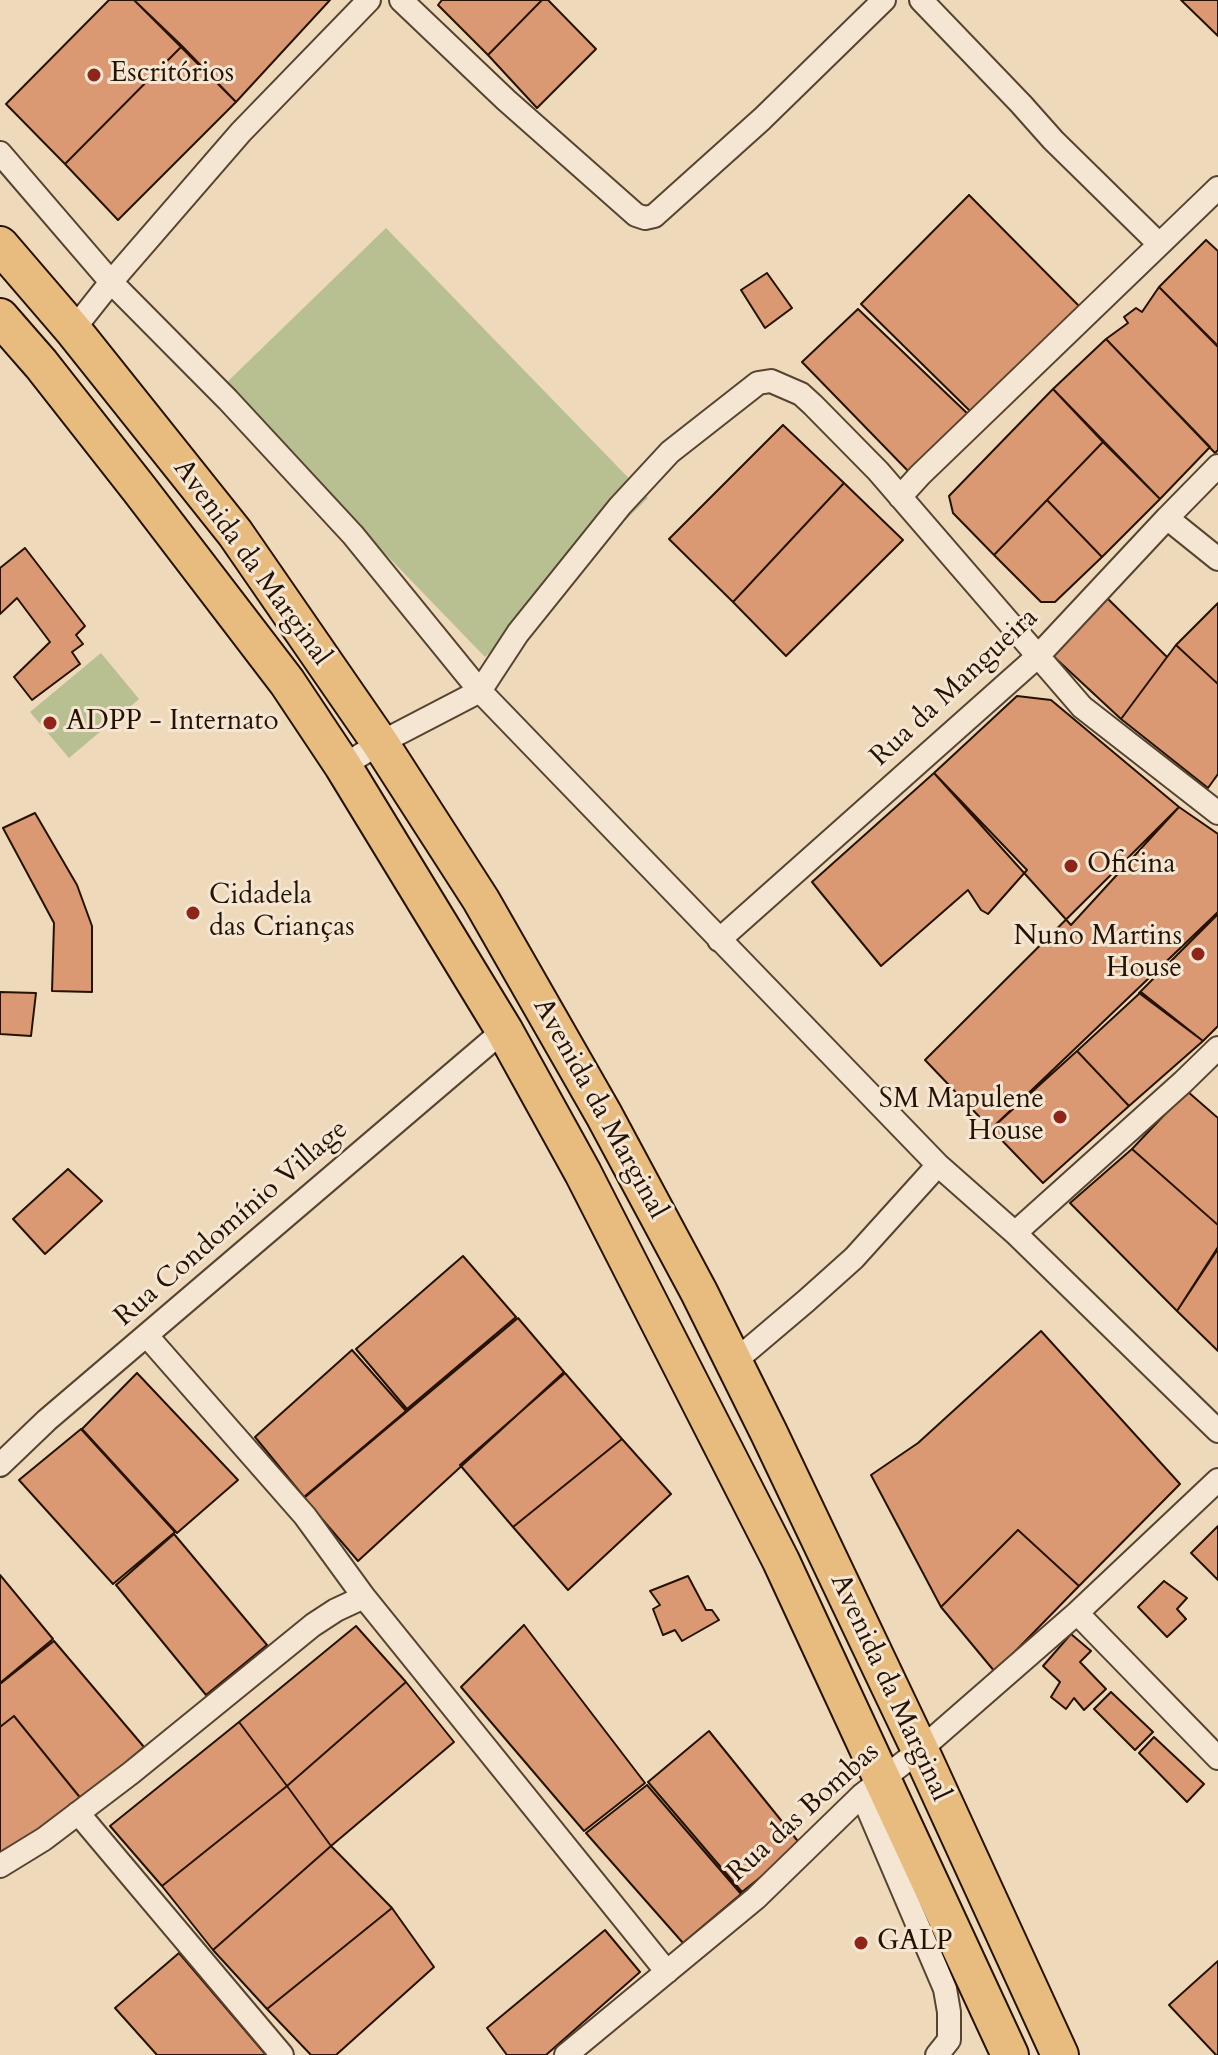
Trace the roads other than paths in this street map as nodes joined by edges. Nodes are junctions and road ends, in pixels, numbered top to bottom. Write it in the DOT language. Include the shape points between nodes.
graph roads {
  1 [pos="369,0"];
  2 [pos="401,0"];
  3 [pos="884,0"];
  4 [pos="921,0"];
  5 [pos="0,153"];
  6 [pos="1218,188"];
  7 [pos="1159,244"];
  8 [pos="0,245"];
  9 [pos="111,282"];
  10 [pos="0,317"];
  11 [pos="73,330"];
  12 [pos="1218,466"];
  13 [pos="900,497"];
  14 [pos="1167,518"];
  15 [pos="1218,559"];
  16 [pos="1037,657"];
  17 [pos="480,691"];
  18 [pos="380,743"];
  19 [pos="343,766"];
  20 [pos="1218,813"];
  21 [pos="719,940"];
  22 [pos="504,1030"];
  23 [pos="1218,1048"];
  24 [pos="938,1165"];
  25 [pos="1015,1233"];
  26 [pos="147,1336"];
  27 [pos="734,1362"];
  28 [pos="1218,1431"];
  29 [pos="0,1465"];
  30 [pos="1218,1480"];
  31 [pos="364,1597"];
  32 [pos="1077,1613"];
  33 [pos="920,1750"];
  34 [pos="1218,1758"];
  35 [pos="872,1786"];
  36 [pos="78,1813"];
  37 [pos="0,1866"];
  38 [pos="667,1972"];
  39 [pos="282,2055"];
  40 [pos="566,2055"];
  41 [pos="937,2055"];
  42 [pos="1010,2055"];
  43 [pos="1060,2055"];
  1 -- 9 [label="street" via="241,132"];
  2 -- 3 [label="street" via="506,100 645,218 654,216 762,119"];
  4 -- 7 [label="street"];
  5 -- 9 [label="street"];
  6 -- 7 [label="street"];
  7 -- 13 [label="street"];
  8 -- 11 [label="main road, Avenida da Marginal"];
  9 -- 11 [label="street"];
  9 -- 17 [label="street" via="353,535"];
  10 -- 19 [label="main road, Avenida da Marginal" via="287,682"];
  11 -- 18 [label="main road, Avenida da Marginal" via="235,533"];
  12 -- 14 [label="street, Rua da Mangueira"];
  13 -- 16 [label="street"];
  13 -- 17 [label="street" via="801,394 771,381 758,383 670,452 620,506 518,633"];
  14 -- 15 [label="street"];
  14 -- 16 [label="street, Rua da Mangueira"];
  16 -- 20 [label="street" via="1082,707"];
  16 -- 21 [label="street, Rua da Mangueira"];
  17 -- 18 [label="street"];
  17 -- 21 [label="street"];
  18 -- 19 [label="street"];
  18 -- 27 [label="main road, Avenida da Marginal" via="543,1007"];
  19 -- 22 [label="main road, Avenida da Marginal"];
  21 -- 24 [label="street"];
  22 -- 26 [label="street, Rua Condomínio Village"];
  22 -- 35 [label="main road, Avenida da Marginal" via="781,1561"];
  23 -- 25 [label="street"];
  24 -- 25 [label="street"];
  24 -- 27 [label="street" via="854,1258"];
  25 -- 28 [label="street"];
  26 -- 29 [label="street, Rua Condomínio Village"];
  26 -- 31 [label="street" via="305,1516"];
  27 -- 33 [label="main road, Avenida da Marginal"];
  30 -- 32 [label="street, Rua das Bombas"];
  31 -- 36 [label="street" via="313,1625"];
  31 -- 38 [label="street"];
  32 -- 33 [label="street, Rua das Bombas"];
  32 -- 34 [label="street"];
  33 -- 35 [label="street, Rua das Bombas"];
  33 -- 43 [label="main road, Avenida da Marginal"];
  35 -- 38 [label="street, Rua das Bombas" via="756,1898"];
  35 -- 41 [label="street" via="945,1989 949,2040"];
  35 -- 42 [label="main road, Avenida da Marginal"];
  36 -- 37 [label="street"];
  36 -- 39 [label="street"];
  38 -- 40 [label="street, Rua das Bombas"];
}
